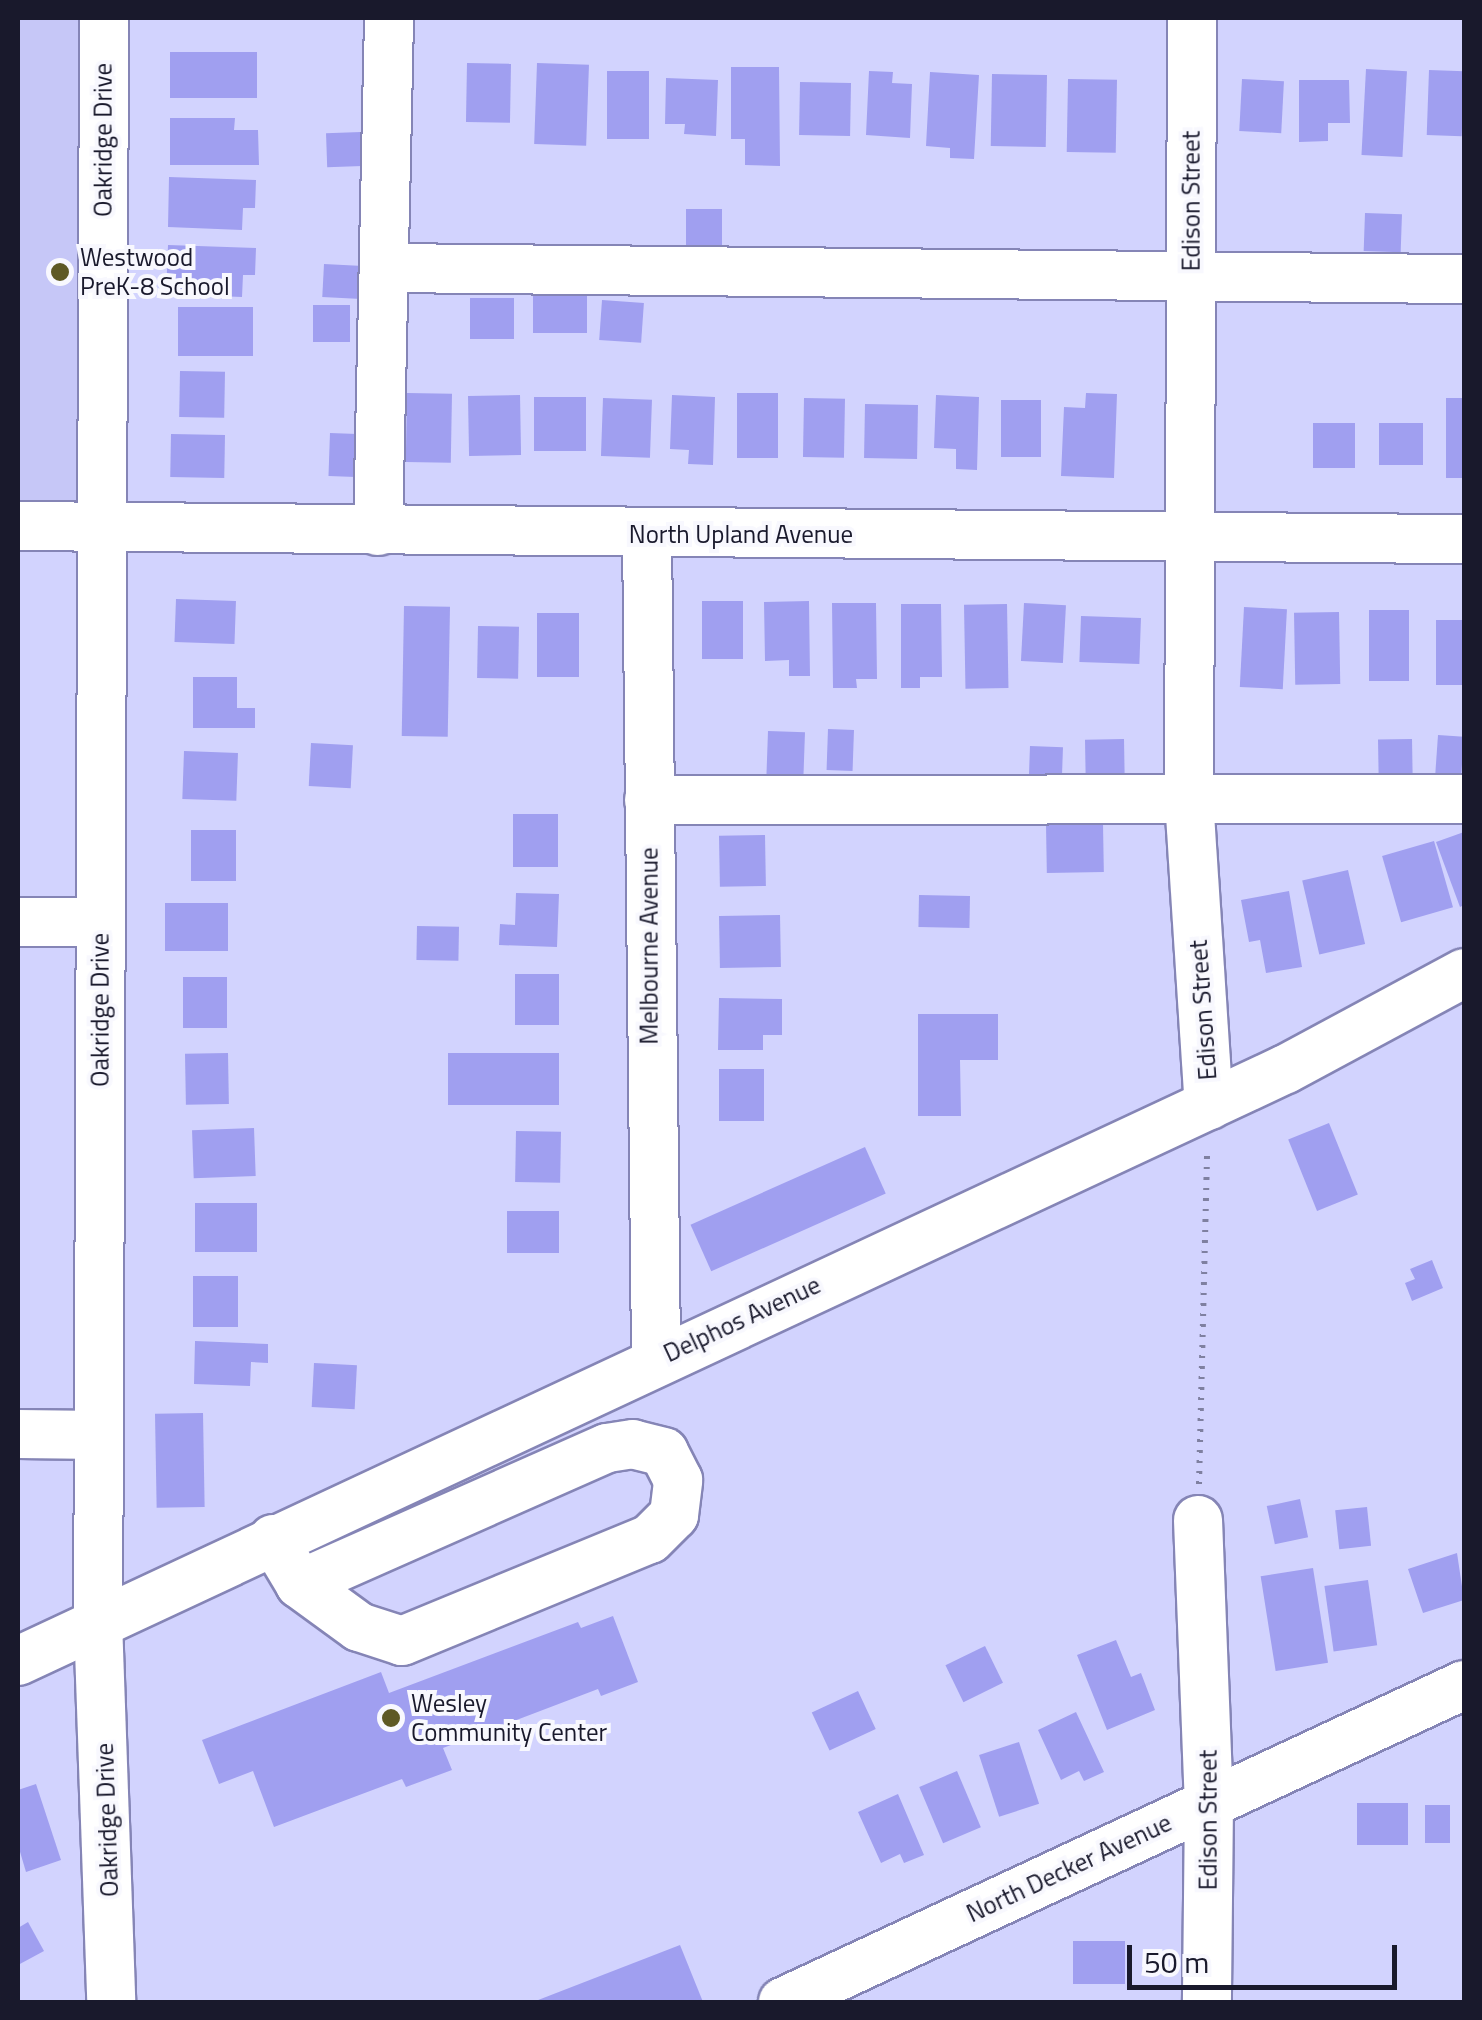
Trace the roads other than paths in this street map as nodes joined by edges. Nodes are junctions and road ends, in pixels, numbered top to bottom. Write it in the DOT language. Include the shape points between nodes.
graph roads {
  1 [pos="104,18"];
  2 [pos="389,18"];
  3 [pos="1192,18"];
  4 [pos="387,268"];
  5 [pos="1191,278"];
  6 [pos="1464,280"];
  7 [pos="18,526"];
  8 [pos="102,528"];
  9 [pos="378,531"];
  10 [pos="648,534"];
  11 [pos="1190,538"];
  12 [pos="1464,539"];
  13 [pos="649,800"];
  14 [pos="1189,800"];
  15 [pos="1464,800"];
  16 [pos="18,922"];
  17 [pos="101,922"];
  18 [pos="1464,973"];
  19 [pos="1209,1105"];
  20 [pos="656,1358"];
  21 [pos="581,1394"];
  22 [pos="18,1434"];
  23 [pos="98,1434"];
  24 [pos="607,1448"];
  25 [pos="1198,1520"];
  26 [pos="273,1539"];
  27 [pos="300,1584"];
  28 [pos="98,1621"];
  29 [pos="18,1661"];
  30 [pos="1464,1685"];
  31 [pos="1209,1803"];
  32 [pos="111,2002"];
  33 [pos="783,2002"];
  34 [pos="1207,2002"];
  1 -- 8 [label="street, Oakridge Drive"];
  2 -- 4 [label="street"];
  3 -- 5 [label="street, Edison Street"];
  4 -- 5 [label="street"];
  4 -- 9 [label="street"];
  5 -- 6 [label="street"];
  5 -- 11 [label="street, Edison Street"];
  7 -- 8 [label="street, North Upland Avenue"];
  8 -- 9 [label="street, North Upland Avenue"];
  8 -- 17 [label="street, Oakridge Drive"];
  9 -- 10 [label="street, North Upland Avenue"];
  10 -- 11 [label="street, North Upland Avenue"];
  10 -- 13 [label="street, Melbourne Avenue"];
  11 -- 12 [label="street, North Upland Avenue"];
  11 -- 14 [label="street, Edison Street"];
  13 -- 14 [label="street"];
  13 -- 20 [label="street, Melbourne Avenue"];
  14 -- 15 [label="street"];
  14 -- 19 [label="street, Edison Street"];
  16 -- 17 [label="street"];
  17 -- 23 [label="street, Oakridge Drive"];
  18 -- 19 [label="street, Delphos Avenue"];
  19 -- 20 [label="street, Delphos Avenue"];
  20 -- 21 [label="street, Delphos Avenue"];
  21 -- 24 [label="street"];
  21 -- 26 [label="street, Delphos Avenue"];
  22 -- 23 [label="street"];
  23 -- 28 [label="street, Oakridge Drive"];
  24 -- 27 [label="street"];
  24 -- 27 [label="street" via="633,1444 664,1452 678,1480 674,1515 650,1540 402,1642 359,1627"];
  25 -- 31 [label="street, Edison Street"];
  26 -- 27 [label="street"];
  26 -- 28 [label="street, Delphos Avenue"];
  28 -- 29 [label="street, Delphos Avenue"];
  28 -- 32 [label="street, Oakridge Drive"];
  30 -- 31 [label="street, North Decker Avenue"];
  31 -- 33 [label="street, North Decker Avenue"];
  31 -- 34 [label="street, Edison Street"];
}
